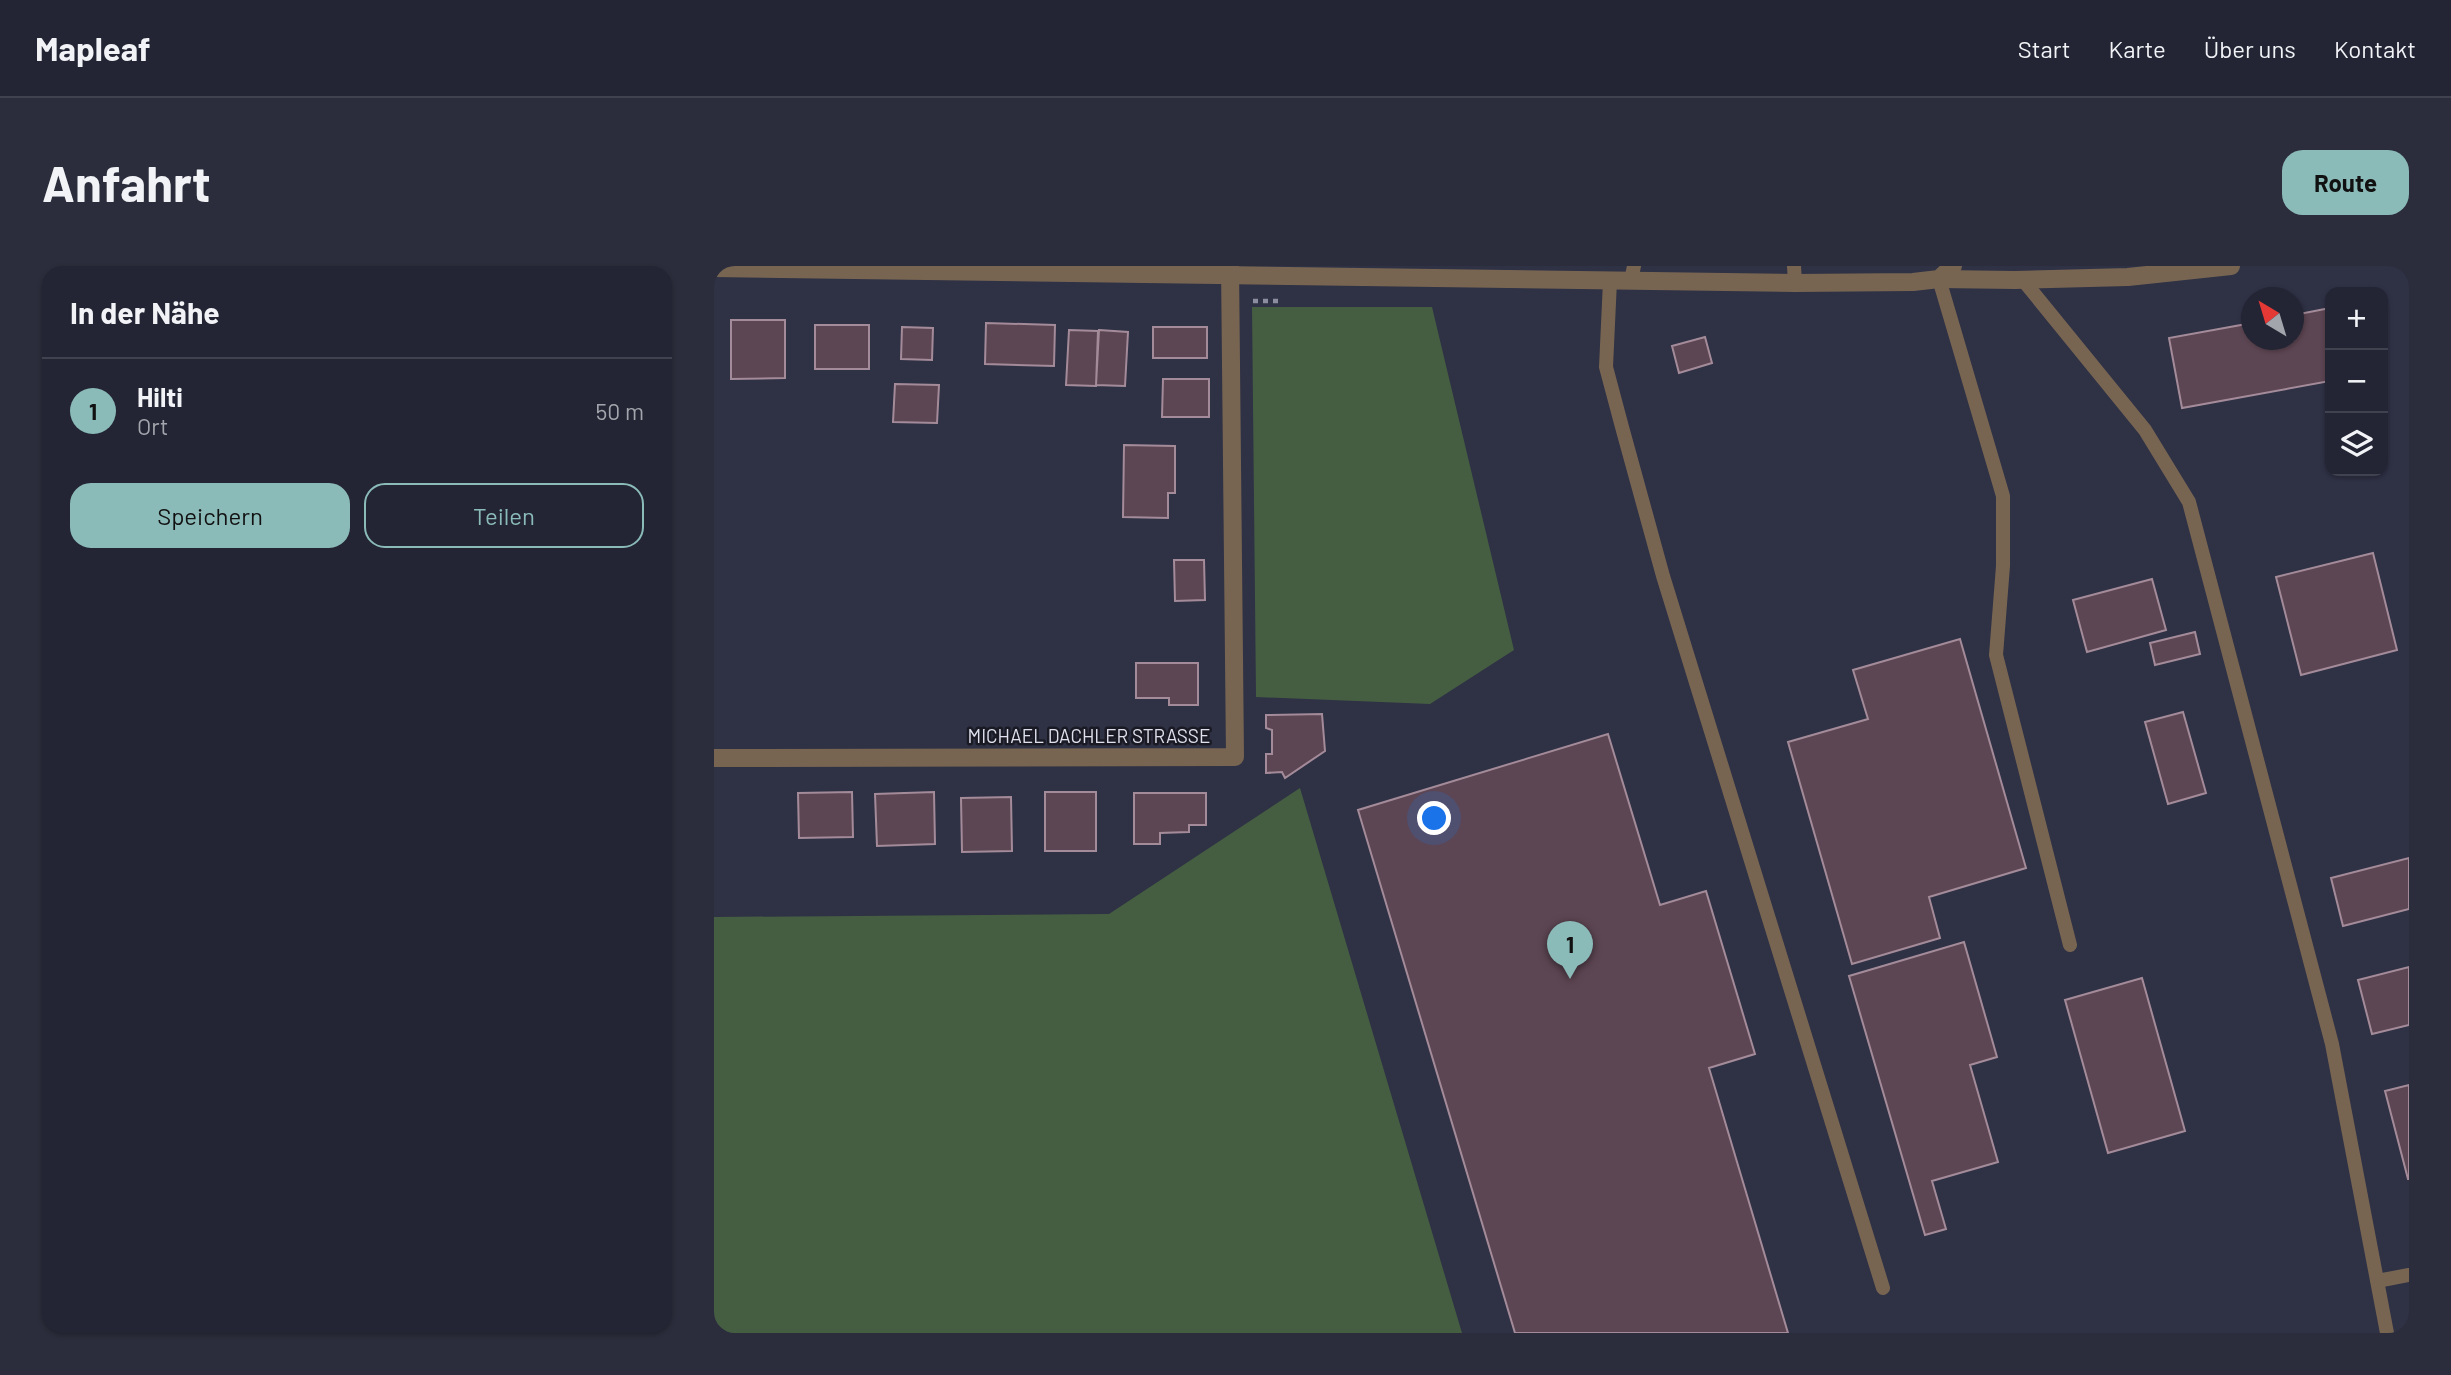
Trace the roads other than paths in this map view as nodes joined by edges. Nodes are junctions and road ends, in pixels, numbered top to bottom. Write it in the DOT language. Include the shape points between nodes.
graph roads {
  1 [pos="1953,266"];
  2 [pos="2231,266"];
  3 [pos="714,268"];
  4 [pos="1231,271"];
  5 [pos="1290,271"];
  6 [pos="1632,273"];
  7 [pos="1794,274"];
  8 [pos="1938,279"];
  9 [pos="2023,280"];
  10 [pos="1610,281"];
  11 [pos="714,758"];
  12 [pos="2070,945"];
  13 [pos="2409,1275"];
  14 [pos="2377,1281"];
  15 [pos="1883,1288"];
  16 [pos="2387,1333"];
  1 -- 8 [label="street"];
  2 -- 9 [label="street" via="2128,277"];
  3 -- 4 [label="street"];
  4 -- 5 [label="street"];
  4 -- 11 [label="street, MICHAEL DACHLER STRASSE" via="1235,757"];
  5 -- 10 [label="street"];
  6 -- 7 [label="street"];
  6 -- 10 [label="street"];
  7 -- 8 [label="street" via="1913,282"];
  8 -- 9 [label="street"];
  8 -- 12 [label="lane" via="2003,496 1996,655"];
  9 -- 14 [label="lane" via="2145,430 2189,502 2332,1044"];
  10 -- 15 [label="lane" via="1606,367 1622,427 1663,576"];
  13 -- 14 [label="lane"];
  14 -- 16 [label="lane"];
}
